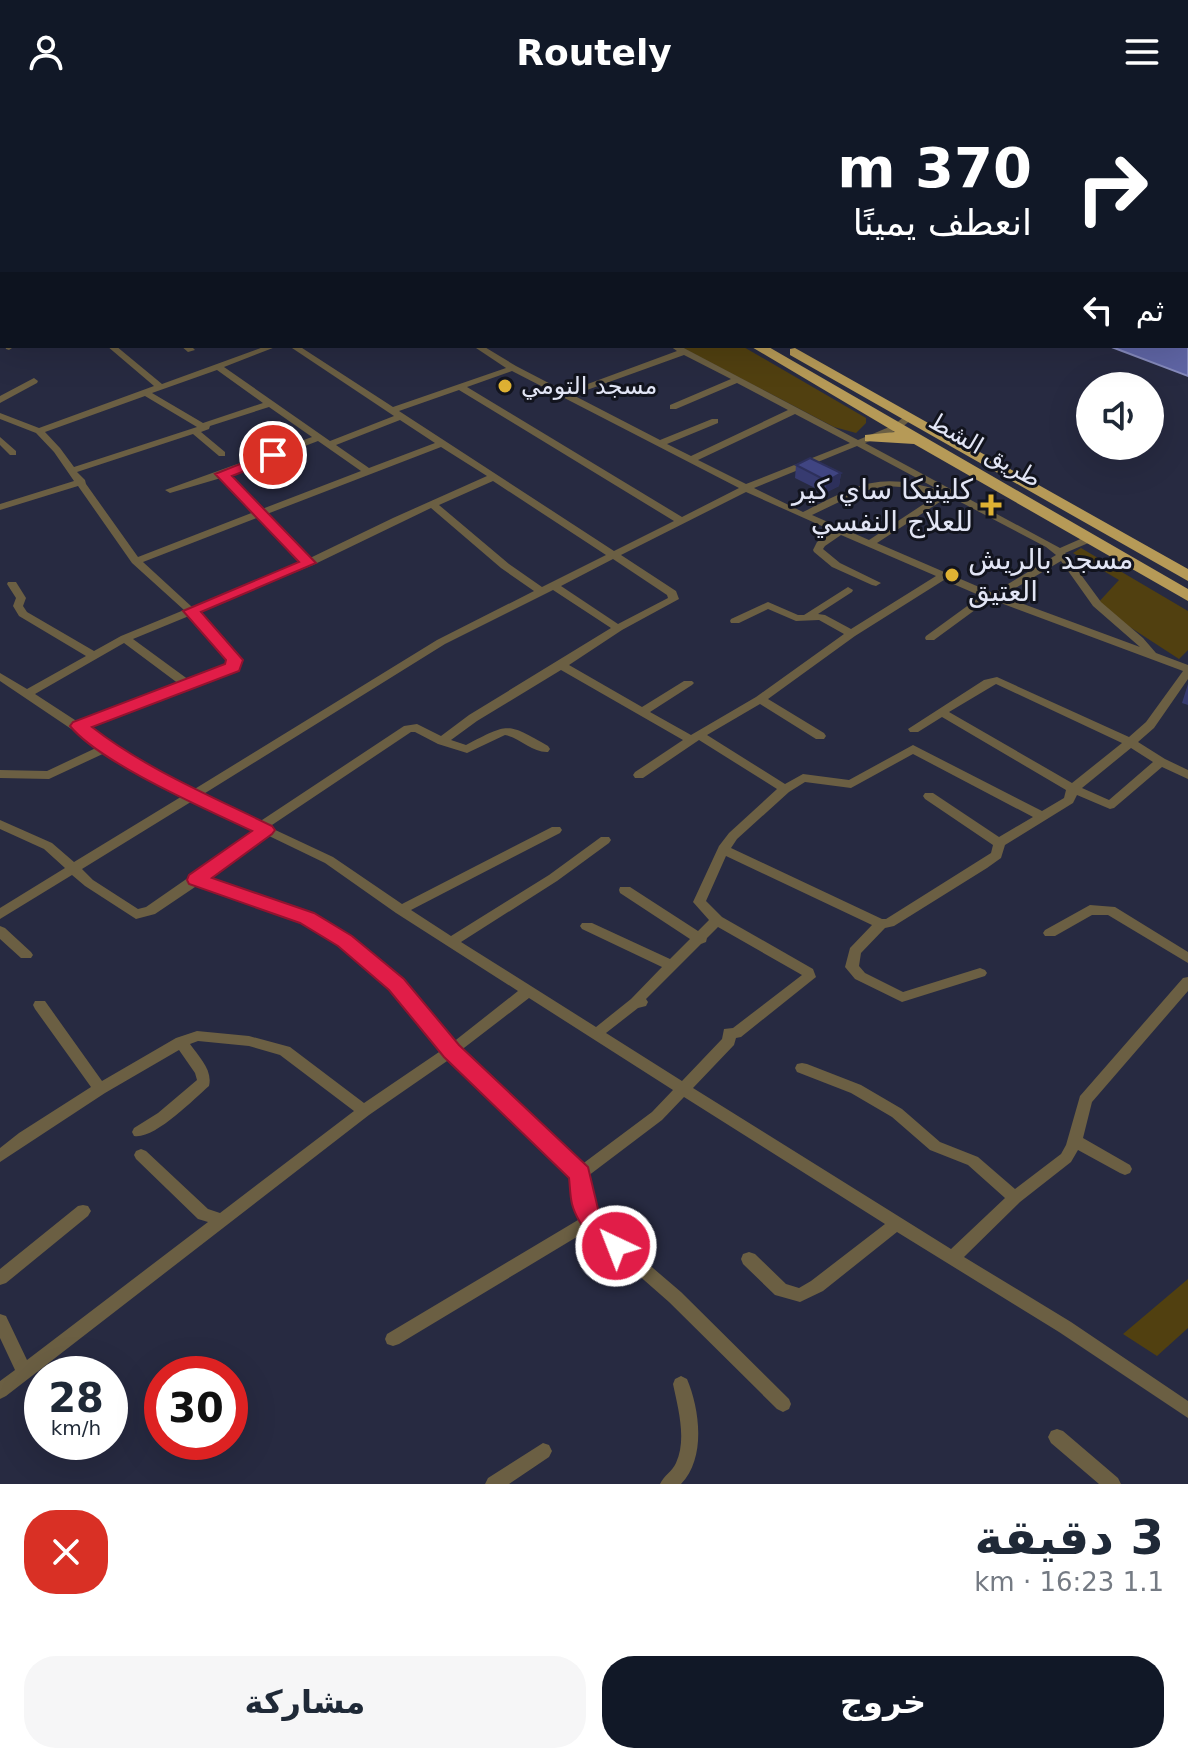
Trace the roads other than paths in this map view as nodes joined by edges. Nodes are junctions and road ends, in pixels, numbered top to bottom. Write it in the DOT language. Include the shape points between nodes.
graph roads {
  1 [pos="113,348"];
  2 [pos="268,348"];
  3 [pos="296,348"];
  4 [pos="480,348"];
  5 [pos="677,348"];
  6 [pos="760,348"];
  7 [pos="787,348"];
  8 [pos="683,352"];
  9 [pos="217,366"];
  10 [pos="513,368"];
  11 [pos="737,380"];
  12 [pos="34,381"];
  13 [pos="460,387"];
  14 [pos="162,388"];
  15 [pos="146,393"];
  16 [pos="565,395"];
  17 [pos="0,400"];
  18 [pos="270,404"];
  19 [pos="860,406"];
  20 [pos="673,407"];
  21 [pos="796,410"];
  22 [pos="391,411"];
  23 [pos="0,416"];
  24 [pos="400,417"];
  25 [pos="899,420"];
  26 [pos="715,421"];
  27 [pos="209,426"];
  28 [pos="39,431"];
  29 [pos="194,431"];
  30 [pos="319,438"];
  31 [pos="864,439"];
  32 [pos="0,440"];
  33 [pos="661,443"];
  34 [pos="440,444"];
  35 [pos="926,444"];
  36 [pos="329,445"];
  37 [pos="13,453"];
  38 [pos="222,454"];
  39 [pos="692,459"];
  40 [pos="74,470"];
  41 [pos="367,471"];
  42 [pos="223,474"];
  43 [pos="491,478"];
  44 [pos="82,482"];
  45 [pos="746,488"];
  46 [pos="170,490"];
  47 [pos="946,493"];
  48 [pos="432,504"];
  49 [pos="0,507"];
  50 [pos="261,512"];
  51 [pos="804,515"];
  52 [pos="680,520"];
  53 [pos="840,531"];
  54 [pos="1089,539"];
  55 [pos="869,544"];
  56 [pos="1061,554"];
  57 [pos="611,555"];
  58 [pos="136,561"];
  59 [pos="309,563"];
  60 [pos="943,576"];
  61 [pos="1188,576"];
  62 [pos="876,583"];
  63 [pos="12,584"];
  64 [pos="553,585"];
  65 [pos="848,590"];
  66 [pos="541,591"];
  67 [pos="992,596"];
  68 [pos="1188,596"];
  69 [pos="191,611"];
  70 [pos="808,616"];
  71 [pos="735,621"];
  72 [pos="618,628"];
  73 [pos="851,634"];
  74 [pos="125,638"];
  75 [pos="930,638"];
  76 [pos="92,655"];
  77 [pos="1152,655"];
  78 [pos="561,665"];
  79 [pos="1188,670"];
  80 [pos="0,676"];
  81 [pos="688,683"];
  82 [pos="188,685"];
  83 [pos="27,694"];
  84 [pos="760,699"];
  85 [pos="643,711"];
  86 [pos="942,712"];
  87 [pos="79,726"];
  88 [pos="914,729"];
  89 [pos="820,736"];
  90 [pos="696,738"];
  91 [pos="442,741"];
  92 [pos="1130,742"];
  93 [pos="107,747"];
  94 [pos="544,749"];
  95 [pos="1161,762"];
  96 [pos="0,774"];
  97 [pos="639,775"];
  98 [pos="1188,775"];
  99 [pos="785,789"];
  100 [pos="1073,789"];
  101 [pos="193,795"];
  102 [pos="929,796"];
  103 [pos="1040,815"];
  104 [pos="0,824"];
  105 [pos="263,828"];
  106 [pos="556,830"];
  107 [pos="605,840"];
  108 [pos="999,843"];
  109 [pos="723,849"];
  110 [pos="75,867"];
  111 [pos="196,880"];
  112 [pos="625,890"];
  113 [pos="401,910"];
  114 [pos="0,914"];
  115 [pos="717,920"];
  116 [pos="881,924"];
  117 [pos="587,926"];
  118 [pos="0,931"];
  119 [pos="1050,933"];
  120 [pos="701,939"];
  121 [pos="453,941"];
  122 [pos="26,955"];
  123 [pos="1188,958"];
  124 [pos="672,966"];
  125 [pos="980,973"];
  126 [pos="1188,982"];
  127 [pos="528,991"];
  128 [pos="40,1005"];
  129 [pos="596,1034"];
  130 [pos="181,1042"];
  131 [pos="451,1051"];
  132 [pos="802,1068"];
  133 [pos="100,1089"];
  134 [pos="685,1089"];
  135 [pos="364,1111"];
  136 [pos="139,1132"];
  137 [pos="1074,1140"];
  138 [pos="141,1155"];
  139 [pos="0,1156"];
  140 [pos="1125,1169"];
  141 [pos="580,1174"];
  142 [pos="1015,1198"];
  143 [pos="83,1211"];
  144 [pos="222,1220"];
  145 [pos="591,1220"];
  146 [pos="896,1224"];
  147 [pos="952,1258"];
  148 [pos="749,1259"];
  149 [pos="0,1278"];
  150 [pos="0,1321"];
  151 [pos="393,1339"];
  152 [pos="44,1356"];
  153 [pos="24,1371"];
  154 [pos="681,1384"];
  155 [pos="0,1391"];
  156 [pos="783,1404"];
  157 [pos="1188,1410"];
  158 [pos="1057,1437"];
  159 [pos="543,1451"];
  160 [pos="494,1484"];
  161 [pos="669,1484"];
  162 [pos="1112,1484"];
  1 -- 14 [label="street"];
  2 -- 9 [label="street"];
  3 -- 22 [label="street"];
  4 -- 10 [label="street"];
  5 -- 8 [label="street"];
  6 -- 19 [label="highway, طريق الشط"];
  7 -- 25 [label="highway, طريق الشط"];
  8 -- 11 [label="street"];
  8 -- 16 [label="street"];
  9 -- 14 [label="street"];
  9 -- 18 [label="street"];
  10 -- 13 [label="street"];
  10 -- 16 [label="street"];
  11 -- 20 [label="street"];
  11 -- 21 [label="street"];
  12 -- 17 [label="street"];
  13 -- 22 [label="street"];
  13 -- 52 [label="street"];
  14 -- 15 [label="street"];
  15 -- 27 [label="street" via="181,416"];
  15 -- 28 [label="street"];
  16 -- 33 [label="street"];
  18 -- 27 [label="street"];
  18 -- 30 [label="street"];
  19 -- 25 [label="highway, طريق الشط"];
  19 -- 31 [label="highway" via="871,422"];
  21 -- 31 [label="street"];
  21 -- 39 [label="street"];
  22 -- 24 [label="street"];
  23 -- 28 [label="street"];
  24 -- 34 [label="street"];
  24 -- 36 [label="street"];
  25 -- 31 [label="street"];
  25 -- 35 [label="highway, طريق الشط"];
  25 -- 61 [label="highway, طريق الشط"];
  26 -- 33 [label="street"];
  27 -- 29 [label="street"];
  28 -- 40 [label="street"];
  29 -- 38 [label="street"];
  29 -- 40 [label="street"];
  30 -- 36 [label="street"];
  30 -- 42 [label="street"];
  31 -- 35 [label="highway" via="897,437"];
  31 -- 45 [label="street"];
  31 -- 47 [label="street"];
  32 -- 37 [label="street"];
  33 -- 39 [label="street"];
  34 -- 41 [label="street"];
  34 -- 43 [label="street"];
  35 -- 54 [label="highway, طريق الشط"];
  36 -- 41 [label="street"];
  39 -- 45 [label="street"];
  40 -- 44 [label="street"];
  41 -- 50 [label="street"];
  42 -- 46 [label="street"];
  42 -- 50 [label="street"];
  43 -- 48 [label="street"];
  43 -- 57 [label="street"];
  44 -- 49 [label="street"];
  44 -- 58 [label="street"];
  45 -- 51 [label="street"];
  45 -- 52 [label="street"];
  47 -- 51 [label="street" via="879,482"];
  47 -- 55 [label="street"];
  47 -- 56 [label="street"];
  48 -- 59 [label="street"];
  48 -- 66 [label="street"];
  50 -- 58 [label="street"];
  50 -- 59 [label="street"];
  51 -- 53 [label="street"];
  52 -- 57 [label="street"];
  53 -- 55 [label="street"];
  53 -- 62 [label="street" via="818,550 836,565"];
  54 -- 56 [label="street"];
  54 -- 68 [label="highway, طريق الشط"];
  55 -- 60 [label="street"];
  56 -- 67 [label="street"];
  56 -- 77 [label="street" via="1093,599"];
  57 -- 64 [label="street"];
  57 -- 72 [label="street" via="676,597"];
  58 -- 69 [label="street"];
  59 -- 69 [label="street"];
  60 -- 67 [label="street"];
  60 -- 73 [label="street"];
  63 -- 76 [label="street" via="21,598 18,610"];
  64 -- 66 [label="street"];
  64 -- 72 [label="street"];
  65 -- 70 [label="street"];
  66 -- 101 [label="street" via="410,660"];
  67 -- 75 [label="street"];
  67 -- 77 [label="street"];
  69 -- 74 [label="street"];
  69 -- 82 [label="street" via="235,660 233,667"];
  70 -- 71 [label="street" via="796,618 763,605"];
  70 -- 73 [label="street" via="821,617"];
  72 -- 78 [label="street"];
  73 -- 84 [label="street"];
  74 -- 76 [label="street"];
  74 -- 82 [label="street"];
  76 -- 83 [label="street"];
  77 -- 79 [label="street"];
  78 -- 85 [label="street"];
  78 -- 91 [label="street"];
  79 -- 92 [label="street" via="1150,725"];
  80 -- 83 [label="street"];
  81 -- 85 [label="street"];
  82 -- 87 [label="street"];
  83 -- 87 [label="street"];
  84 -- 89 [label="street"];
  84 -- 90 [label="street"];
  85 -- 90 [label="street"];
  86 -- 88 [label="street"];
  86 -- 92 [label="street" via="997,680"];
  86 -- 100 [label="street"];
  87 -- 93 [label="street"];
  90 -- 97 [label="street"];
  90 -- 99 [label="street"];
  91 -- 94 [label="street" via="467,749 508,730"];
  91 -- 105 [label="street" via="408,729"];
  92 -- 95 [label="street"];
  92 -- 100 [label="street"];
  93 -- 96 [label="street" via="49,775"];
  93 -- 101 [label="street"];
  95 -- 98 [label="street"];
  95 -- 100 [label="street" via="1110,805"];
  99 -- 103 [label="street" via="803,778 851,784 913,749"];
  99 -- 109 [label="street"];
  100 -- 103 [label="street" via="1069,800 1049,815"];
  101 -- 105 [label="street"];
  101 -- 110 [label="street"];
  102 -- 108 [label="street"];
  103 -- 108 [label="street"];
  104 -- 110 [label="street" via="48,846"];
  105 -- 111 [label="street"];
  105 -- 113 [label="street" via="329,860"];
  106 -- 113 [label="street"];
  107 -- 121 [label="street"];
  108 -- 116 [label="street" via="997,855 983,865"];
  109 -- 115 [label="street" via="699,902"];
  109 -- 116 [label="street"];
  110 -- 111 [label="street" via="89,883 140,915"];
  110 -- 114 [label="street"];
  111 -- 131 [label="street" via="286,908 345,941 396,985"];
  112 -- 120 [label="street"];
  113 -- 121 [label="street"];
  115 -- 120 [label="street"];
  115 -- 134 [label="street" via="810,975 736,1033 729,1033 729,1041"];
  116 -- 125 [label="street" via="855,951 852,967 902,997"];
  117 -- 124 [label="street"];
  118 -- 122 [label="street"];
  119 -- 123 [label="street" via="1090,910 1110,910"];
  120 -- 124 [label="street"];
  121 -- 127 [label="street"];
  124 -- 129 [label="street" via="638,999 641,1002"];
  126 -- 137 [label="street" via="1085,1100"];
  127 -- 129 [label="street"];
  127 -- 131 [label="street"];
  128 -- 133 [label="street"];
  129 -- 134 [label="street"];
  130 -- 133 [label="street"];
  130 -- 135 [label="street" via="214,1035 273,1047 315,1071"];
  130 -- 136 [label="street" via="204,1082"];
  131 -- 135 [label="street"];
  131 -- 141 [label="street"];
  132 -- 142 [label="street" via="856,1089 897,1113 935,1146 973,1161"];
  133 -- 139 [label="street"];
  134 -- 141 [label="street"];
  134 -- 146 [label="street"];
  135 -- 144 [label="street"];
  137 -- 140 [label="street"];
  137 -- 142 [label="street" via="1066,1158"];
  138 -- 144 [label="street" via="203,1214"];
  141 -- 145 [label="street"];
  142 -- 147 [label="street"];
  143 -- 149 [label="street"];
  144 -- 152 [label="street"];
  145 -- 151 [label="street"];
  145 -- 156 [label="street"];
  146 -- 147 [label="street"];
  146 -- 148 [label="street" via="800,1295 781,1290"];
  147 -- 157 [label="street"];
  150 -- 153 [label="street"];
  153 -- 155 [label="street"];
  154 -- 161 [label="street" via="689,1448 684,1467"];
  158 -- 162 [label="street"];
  159 -- 160 [label="street"];
}
